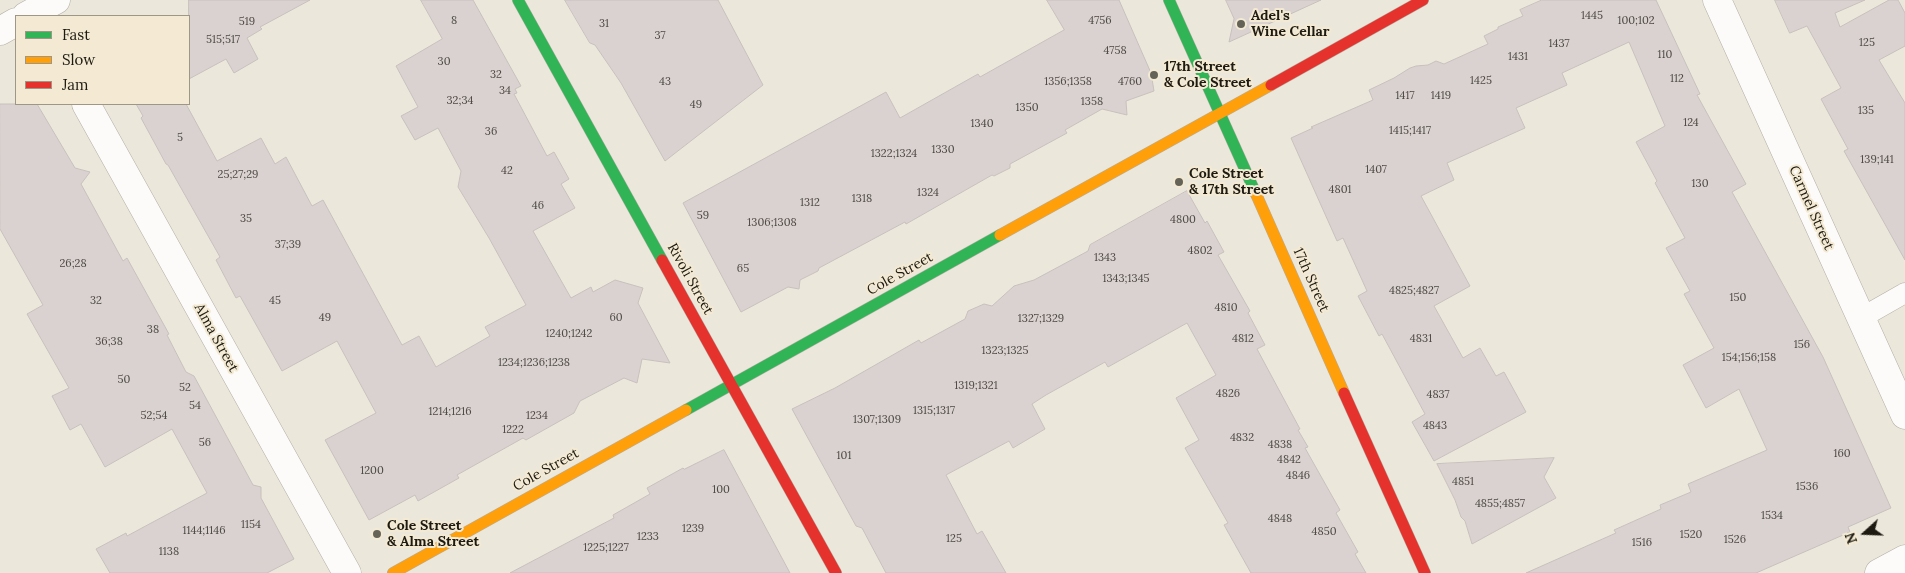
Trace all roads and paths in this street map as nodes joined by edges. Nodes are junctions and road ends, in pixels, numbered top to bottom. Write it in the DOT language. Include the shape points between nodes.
graph roads {
  1 [pos="518,0"];
  2 [pos="1169,0"];
  3 [pos="1422,0"];
  4 [pos="1717,0"];
  5 [pos="15,23"];
  6 [pos="0,31"];
  7 [pos="87,105"];
  8 [pos="1221,112"];
  9 [pos="1905,293"];
  10 [pos="1861,318"];
  11 [pos="732,385"];
  12 [pos="1905,415"];
  13 [pos="1905,559"];
  14 [pos="347,573"];
  15 [pos="393,573"];
  16 [pos="836,573"];
  17 [pos="1425,573"];
  18 [pos="1879,573"];
  1 -- 11 [label="street, Rivoli Street"];
  2 -- 8 [label="street, 17th Street"];
  3 -- 8 [label="street, Cole Street"];
  4 -- 10 [label="street, Carmel Street"];
  5 -- 6 [label="street"];
  7 -- 14 [label="street, Alma Street"];
  8 -- 11 [label="street, Cole Street"];
  8 -- 17 [label="street, 17th Street"];
  9 -- 10 [label="lane"];
  10 -- 12 [label="street, Carmel Street"];
  11 -- 15 [label="street, Cole Street"];
  11 -- 16 [label="street, Rivoli Street"];
  13 -- 18 [label="street"];
}
